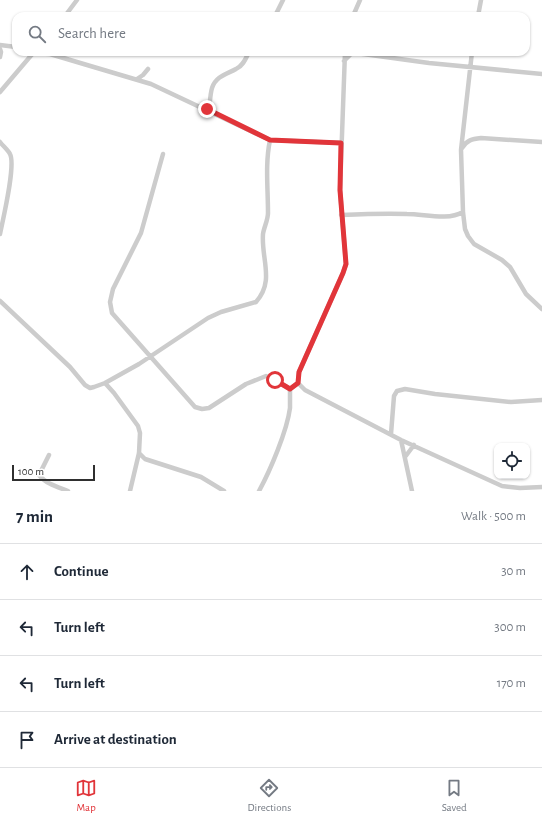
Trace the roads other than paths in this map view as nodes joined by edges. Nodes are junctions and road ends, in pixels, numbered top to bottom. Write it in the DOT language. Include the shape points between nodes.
graph roads {
  1 [pos="77,0"];
  2 [pos="283,0"];
  3 [pos="481,0"];
  4 [pos="358,1"];
  5 [pos="68,12"];
  6 [pos="276,12"];
  7 [pos="354,12"];
  8 [pos="479,12"];
  9 [pos="0,45"];
  10 [pos="12,46"];
  11 [pos="0,49"];
  12 [pos="31,56"];
  13 [pos="59,56"];
  14 [pos="248,56"];
  15 [pos="345,56"];
  16 [pos="349,56"];
  17 [pos="378,56"];
  18 [pos="471,56"];
  19 [pos="0,57"];
  20 [pos="344,61"];
  21 [pos="470,67"];
  22 [pos="148,70"];
  23 [pos="542,74"];
  24 [pos="137,79"];
  25 [pos="0,92"];
  26 [pos="209,110"];
  27 [pos="270,140"];
  28 [pos="0,142"];
  29 [pos="542,142"];
  30 [pos="341,143"];
  31 [pos="461,150"];
  32 [pos="163,154"];
  33 [pos="463,212"];
  34 [pos="341,215"];
  35 [pos="0,234"];
  36 [pos="0,301"];
  37 [pos="542,309"];
  38 [pos="151,356"];
  39 [pos="105,383"];
  40 [pos="298,383"];
  41 [pos="290,389"];
  42 [pos="542,400"];
  43 [pos="391,434"];
  44 [pos="401,440"];
  45 [pos="414,446"];
  46 [pos="139,453"];
  47 [pos="49,455"];
  48 [pos="405,457"];
  49 [pos="542,487"];
  50 [pos="68,491"];
  51 [pos="130,491"];
  52 [pos="224,491"];
  53 [pos="259,491"];
  54 [pos="412,491"];
  1 -- 5 [label="street"];
  2 -- 6 [label="street"];
  3 -- 8 [label="street"];
  4 -- 7 [label="street"];
  9 -- 10 [label="street"];
  11 -- 19 [label="street"];
  12 -- 25 [label="street"];
  13 -- 24 [label="street"];
  14 -- 26 [label="street" via="243,64 216,81 212,87"];
  15 -- 20 [label="street"];
  16 -- 20 [label="street"];
  17 -- 21 [label="street"];
  18 -- 21 [label="street"];
  20 -- 30 [label="street"];
  21 -- 23 [label="street"];
  21 -- 31 [label="street"];
  22 -- 24 [label="street"];
  24 -- 26 [label="street"];
  26 -- 27 [label="street"];
  27 -- 30 [label="street"];
  27 -- 38 [label="street" via="267,166 268,215 263,235 266,277 260,297 256,302 208,318"];
  28 -- 35 [label="street" via="10,154 11,178"];
  29 -- 31 [label="street" via="482,138 465,143"];
  30 -- 34 [label="street"];
  31 -- 33 [label="street"];
  32 -- 38 [label="street" via="141,233 113,289 110,302 112,313"];
  33 -- 34 [label="street" via="458,215 442,216"];
  33 -- 37 [label="street" via="465,228 474,244 510,267 526,294"];
  34 -- 40 [label="street" via="345,250 344,268 299,372"];
  36 -- 39 [label="street" via="70,367 84,385 90,388"];
  38 -- 39 [label="street"];
  38 -- 41 [label="street" via="195,408 202,410 246,384 266,376"];
  39 -- 46 [label="street" via="138,426"];
  40 -- 41 [label="street"];
  40 -- 43 [label="street" via="305,390"];
  41 -- 53 [label="street" via="290,409 285,429"];
  42 -- 43 [label="street" via="511,402 405,389 397,391 394,396"];
  43 -- 44 [label="street"];
  44 -- 45 [label="street"];
  44 -- 48 [label="street"];
  45 -- 48 [label="street"];
  45 -- 49 [label="street" via="502,486"];
  46 -- 51 [label="street"];
  46 -- 52 [label="street" via="145,459 201,477"];
  47 -- 50 [label="street" via="41,478"];
  48 -- 54 [label="street"];
}
